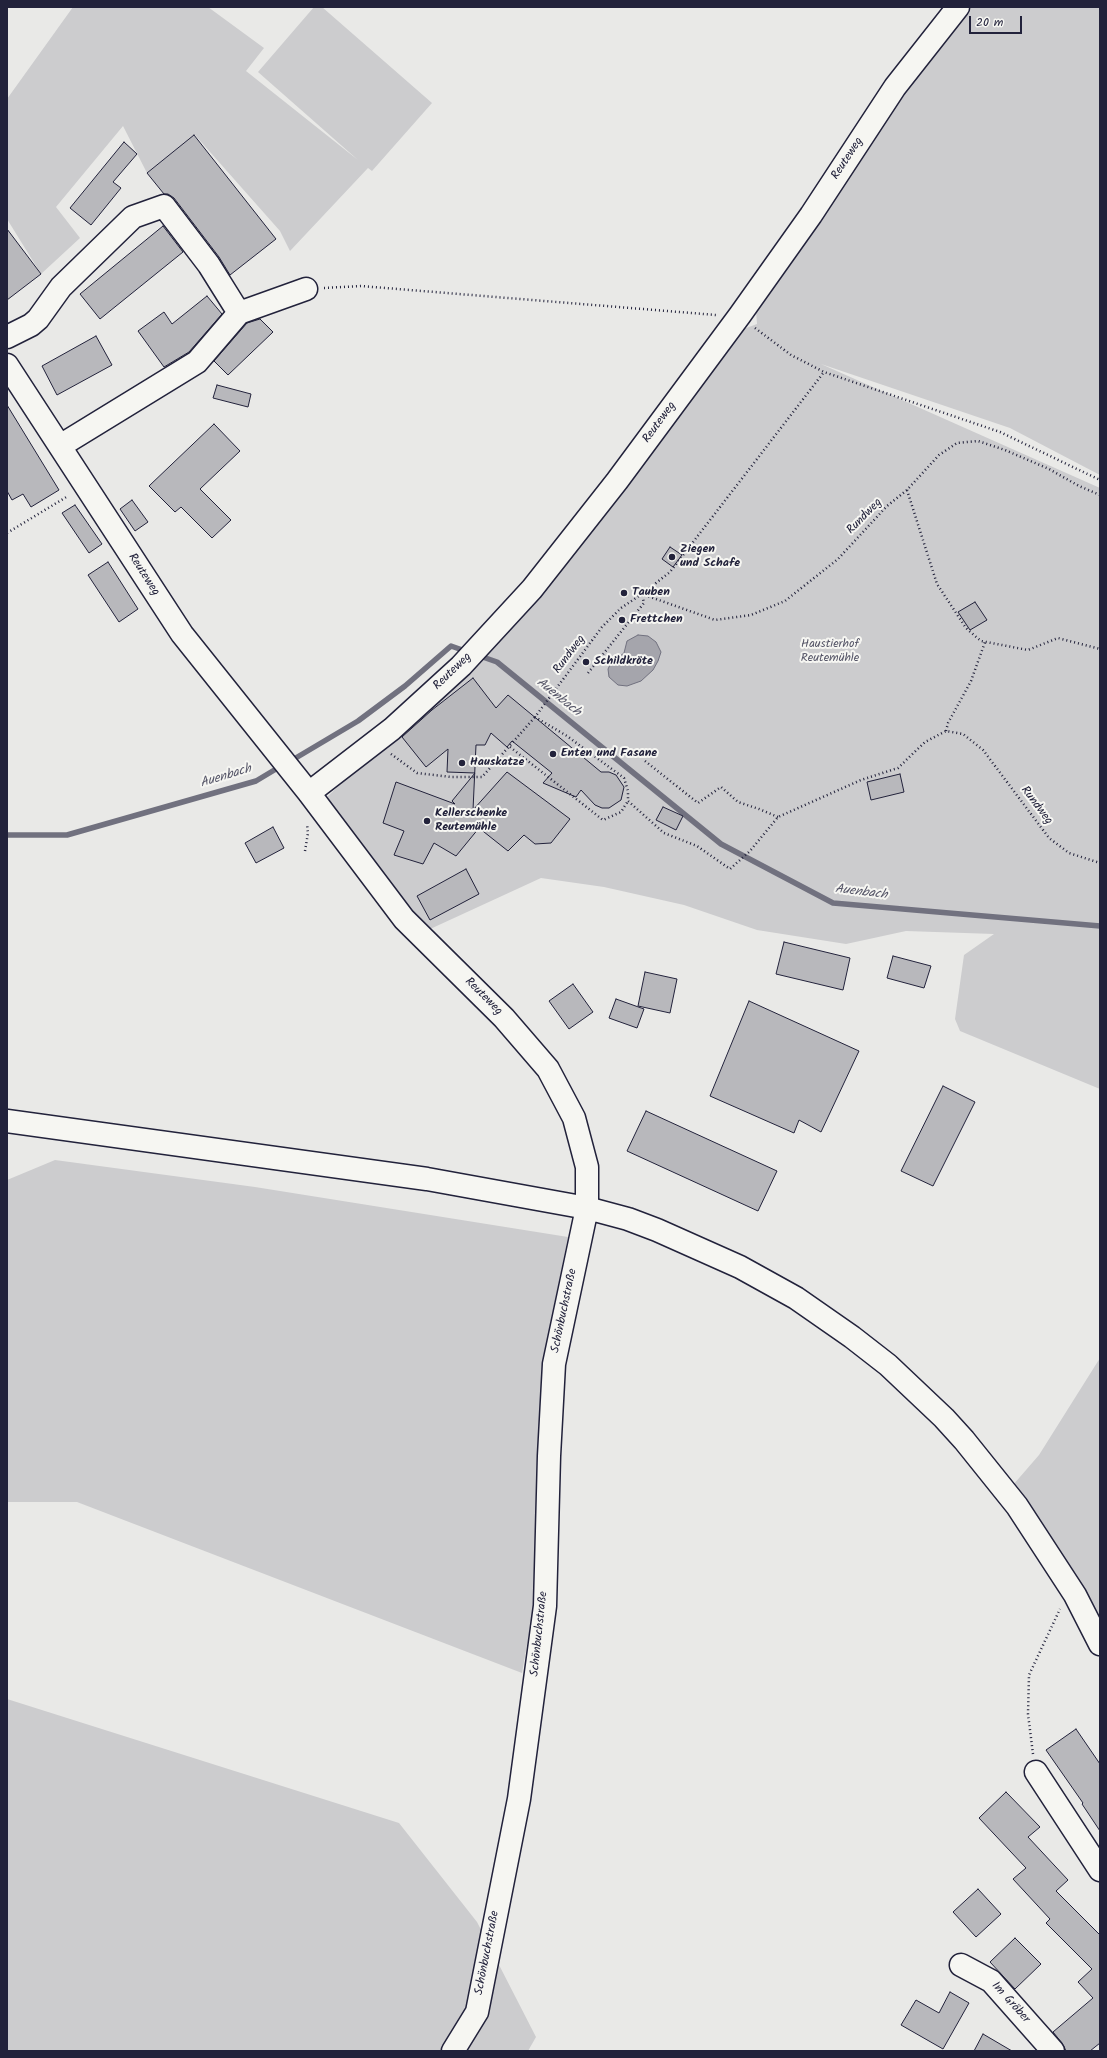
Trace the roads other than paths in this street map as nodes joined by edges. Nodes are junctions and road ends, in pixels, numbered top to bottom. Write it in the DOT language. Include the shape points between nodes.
graph roads {
  1 [pos="958,7"];
  2 [pos="306,289"];
  3 [pos="239,313"];
  4 [pos="7,337"];
  5 [pos="7,365"];
  6 [pos="60,446"];
  7 [pos="303,785"];
  8 [pos="7,1120"];
  9 [pos="587,1208"];
  10 [pos="1100,1644"];
  11 [pos="1036,1772"];
  12 [pos="1100,1870"];
  13 [pos="961,1965"];
  14 [pos="453,2051"];
  15 [pos="1053,2051"];
  1 -- 7 [label="street, Reuteweg" via="895,87 811,215 740,315 617,481 532,590 461,666 376,741"];
  2 -- 3 [label="street"];
  3 -- 4 [label="street" via="209,265 164,206 132,217 61,287 38,319"];
  3 -- 6 [label="street" via="198,362"];
  5 -- 6 [label="street, Reuteweg"];
  6 -- 7 [label="street, Reuteweg" via="182,634"];
  7 -- 9 [label="street, Reuteweg" via="404,918 504,1018 548,1069 574,1118 587,1167"];
  8 -- 9 [label="street" via="427,1179"];
  9 -- 10 [label="street" via="657,1230 768,1282 838,1327 888,1365 964,1440 1017,1506 1075,1596"];
  9 -- 14 [label="street, Schönbuchstraße" via="554,1364 545,1606 519,1800 477,2012"];
  11 -- 12 [label="street"];
  13 -- 15 [label="street, Im Gröber" via="991,1981"];
}
